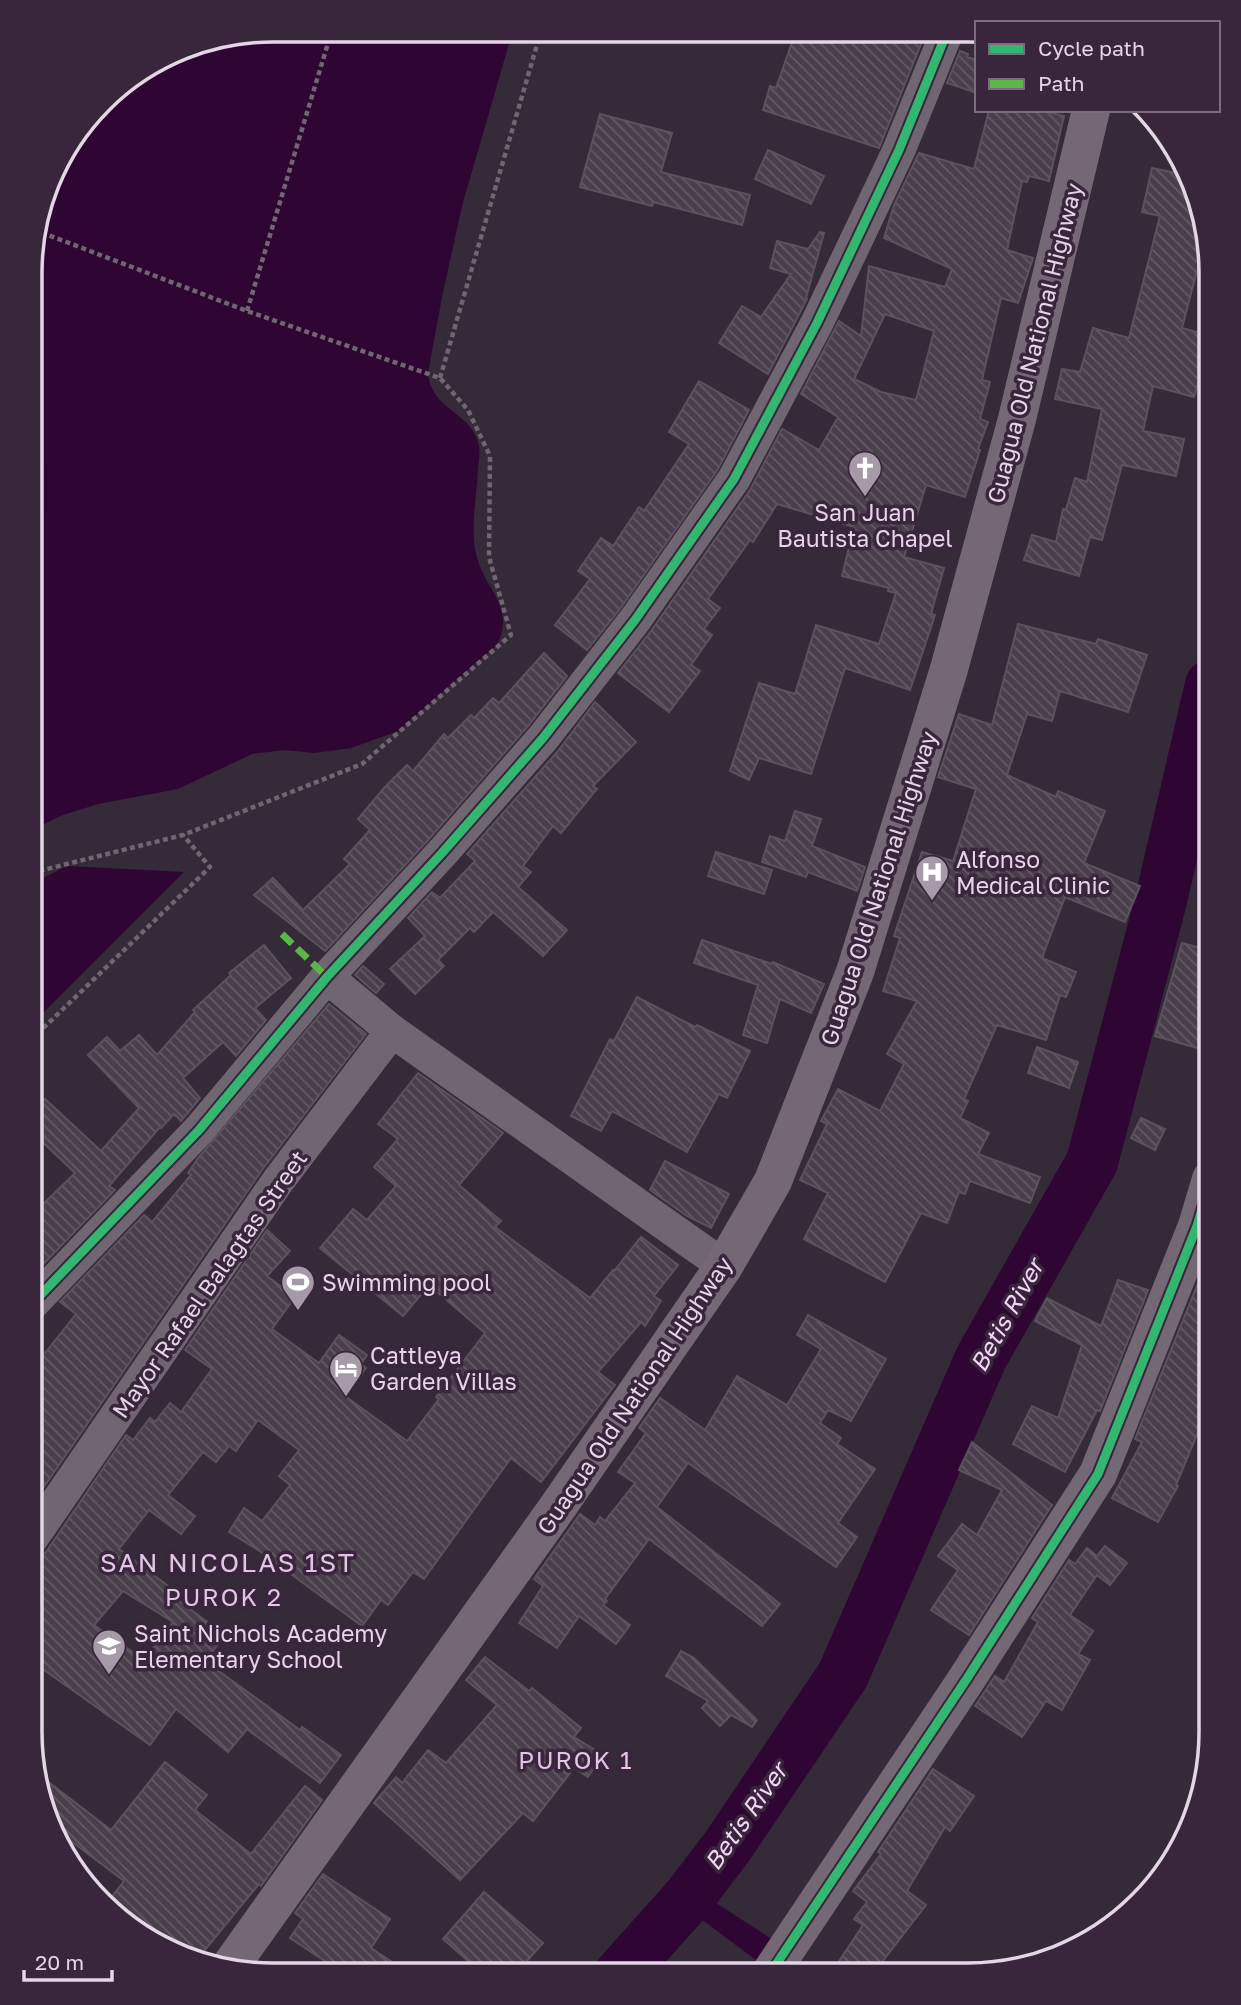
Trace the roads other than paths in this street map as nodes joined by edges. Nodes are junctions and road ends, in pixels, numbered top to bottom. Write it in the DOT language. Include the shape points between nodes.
graph roads {
  1 [pos="943,42"];
  2 [pos="1091,112"];
  3 [pos="327,977"];
  4 [pos="392,1031"];
  5 [pos="1199,1219"];
  6 [pos="724,1266"];
  7 [pos="42,1294"];
  8 [pos="42,1524"];
  9 [pos="235,1959"];
  10 [pos="777,1963"];
  1 -- 3 [label="street" via="899,150 817,323 734,480 635,620 543,738"];
  2 -- 6 [label="main road, Guagua Old National Highway" via="1017,419 956,643 855,972 773,1181"];
  3 -- 4 [label="street"];
  3 -- 7 [label="street" via="199,1130"];
  4 -- 6 [label="street"];
  4 -- 8 [label="street, Mayor Rafael Balagtas Street" via="278,1181"];
  5 -- 10 [label="main road" via="1098,1474"];
  6 -- 9 [label="main road, Guagua Old National Highway"];
}
